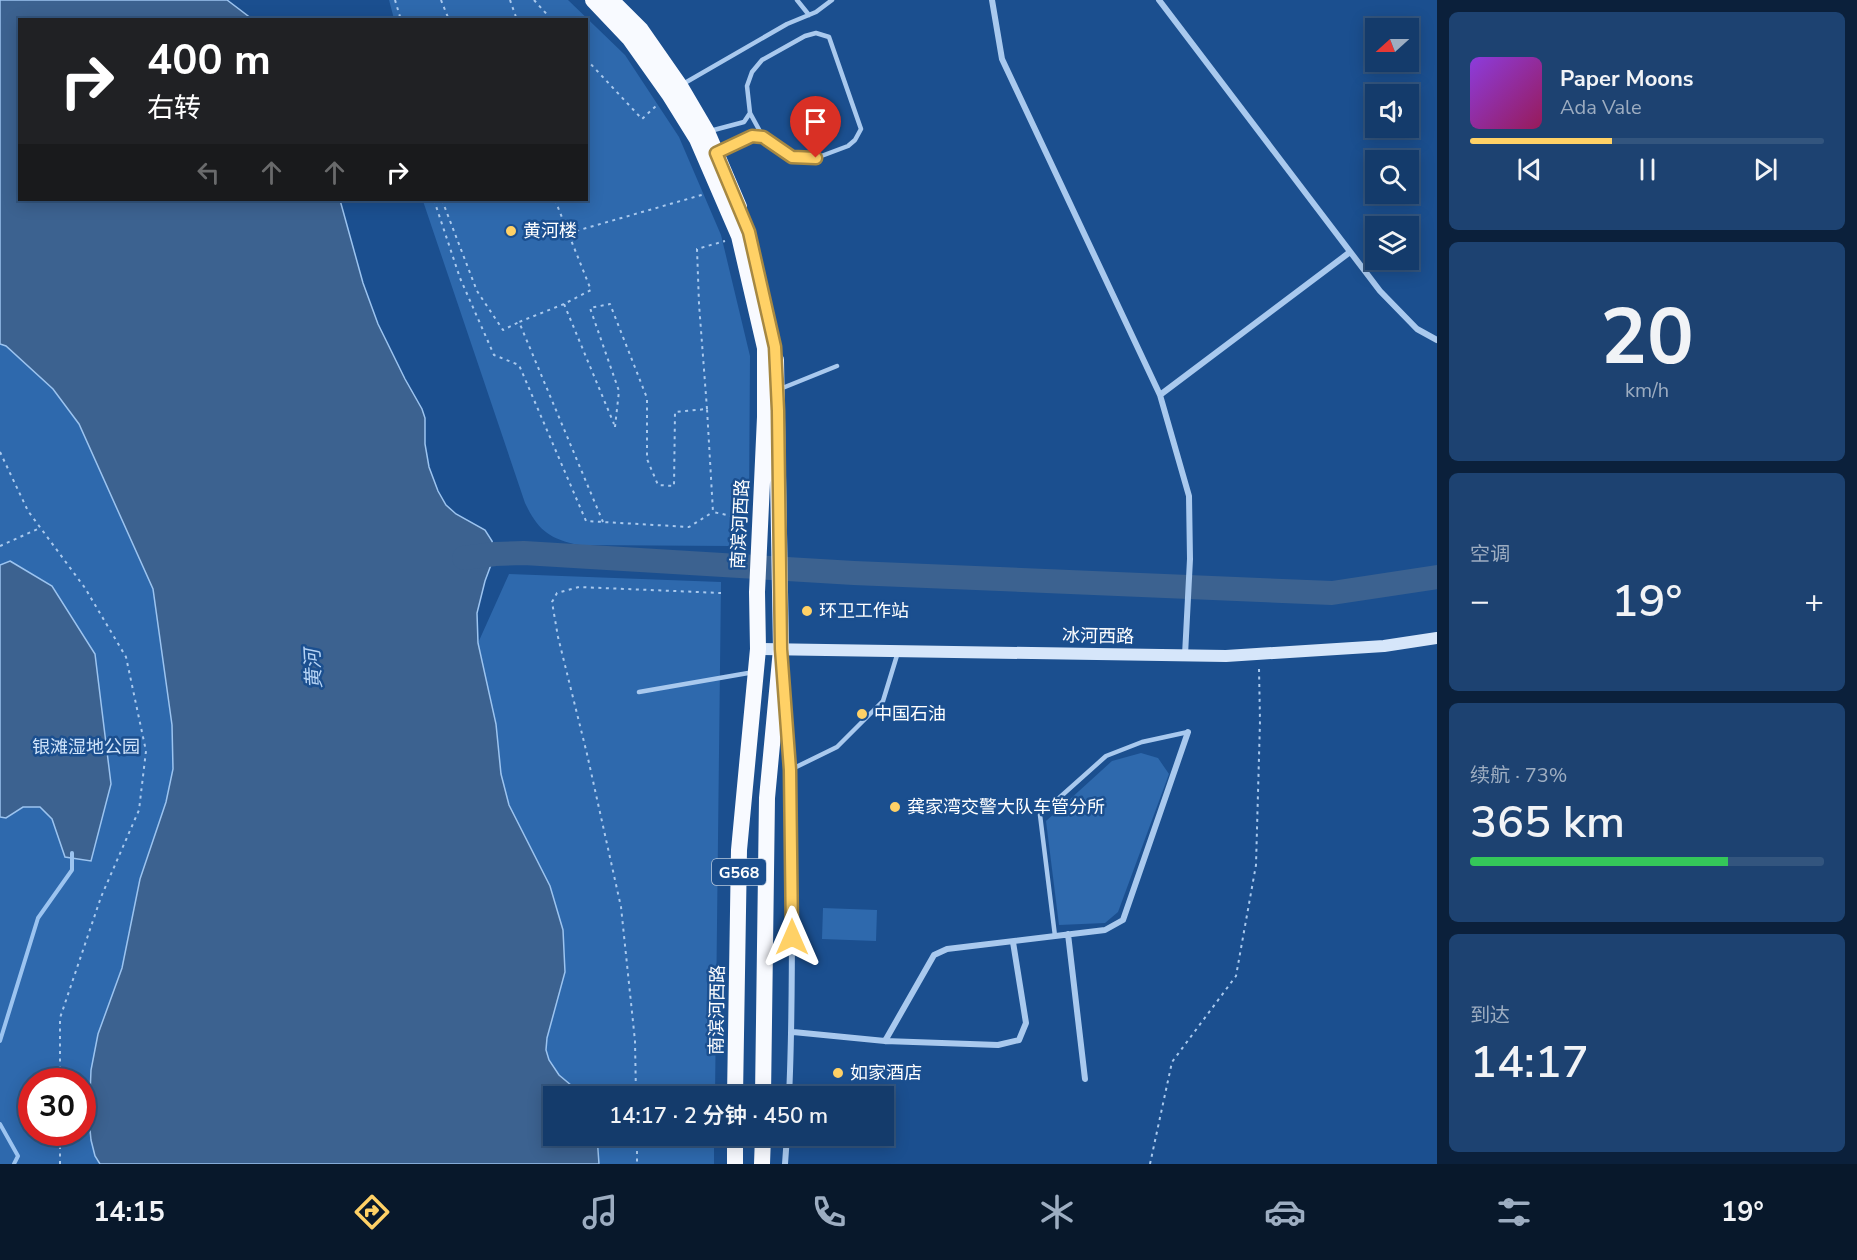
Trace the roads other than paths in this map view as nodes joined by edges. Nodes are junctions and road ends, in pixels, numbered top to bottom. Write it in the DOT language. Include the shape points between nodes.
graph roads {
  1 [pos="593,0"];
  2 [pos="611,0"];
  3 [pos="797,0"];
  4 [pos="832,0"];
  5 [pos="992,0"];
  6 [pos="1160,0"];
  7 [pos="809,15"];
  8 [pos="675,90"];
  9 [pos="750,113"];
  10 [pos="707,132"];
  11 [pos="763,137"];
  12 [pos="716,153"];
  13 [pos="1350,252"];
  14 [pos="1437,340"];
  15 [pos="837,366"];
  16 [pos="777,390"];
  17 [pos="1161,395"];
  18 [pos="1437,638"];
  19 [pos="758,649"];
  20 [pos="781,649"];
  21 [pos="899,651"];
  22 [pos="1185,656"];
  23 [pos="756,671"];
  24 [pos="639,692"];
  25 [pos="1188,732"];
  26 [pos="790,770"];
  27 [pos="1068,934"];
  28 [pos="1054,936"];
  29 [pos="1013,942"];
  30 [pos="793,1032"];
  31 [pos="885,1041"];
  32 [pos="1085,1079"];
  33 [pos="735,1086"];
  34 [pos="763,1086"];
  35 [pos="790,1086"];
  36 [pos="735,1146"];
  37 [pos="763,1146"];
  38 [pos="786,1146"];
  39 [pos="735,1164"];
  40 [pos="762,1164"];
  41 [pos="785,1164"];
  1 -- 8 [label="highway, 南滨河西路 / G568"];
  2 -- 8 [label="highway, 南滨河西路 / G568" via="641,30"];
  3 -- 7 [label="lane"];
  4 -- 7 [label="lane"];
  5 -- 17 [label="street" via="1002,58"];
  6 -- 13 [label="street"];
  7 -- 8 [label="lane"];
  8 -- 10 [label="highway, 南滨河西路 / G568"];
  8 -- 19 [label="highway, 南滨河西路 / G568" via="739,236 765,348"];
  9 -- 10 [label="lane" via="744,122"];
  9 -- 11 [label="lane"];
  9 -- 11 [label="lane" via="747,86 762,60 805,36 816,33 829,38 861,129 855,140 816,158 792,157"];
  10 -- 12 [label="highway, 南滨河西路 / G568"];
  11 -- 12 [label="lane" via="752,136"];
  12 -- 16 [label="highway, 南滨河西路 / G568" via="749,232 775,347"];
  13 -- 14 [label="street" via="1417,329"];
  13 -- 17 [label="street"];
  15 -- 16 [label="lane"];
  16 -- 20 [label="highway, 南滨河西路 / G568"];
  17 -- 22 [label="street" via="1189,496"];
  18 -- 22 [label="main road, 冰河西路" via="1384,646"];
  19 -- 20 [label="main road, 冰河西路"];
  19 -- 23 [label="highway, 南滨河西路 / G568"];
  20 -- 21 [label="main road, 冰河西路"];
  20 -- 26 [label="street, 南滨河西路"];
  20 -- 34 [label="highway, 南滨河西路 / G568" via="767,798"];
  21 -- 22 [label="main road, 冰河西路"];
  21 -- 26 [label="lane" via="883,701 837,747"];
  23 -- 24 [label="lane"];
  23 -- 33 [label="highway, 南滨河西路 / G568" via="740,850"];
  25 -- 27 [label="street" via="1123,920 1105,930"];
  25 -- 28 [label="lane" via="1142,742 1106,756 1040,815"];
  26 -- 30 [label="street, 南滨河西路"];
  27 -- 28 [label="street"];
  27 -- 32 [label="street"];
  28 -- 29 [label="street"];
  29 -- 31 [label="street" via="947,948 934,955"];
  29 -- 31 [label="street" via="1026,1023 1019,1040 998,1045"];
  30 -- 31 [label="street"];
  30 -- 35 [label="street, 南滨河西路"];
  36 -- 39 [label="highway"];
  37 -- 40 [label="highway"];
  38 -- 41 [label="street"];
}
